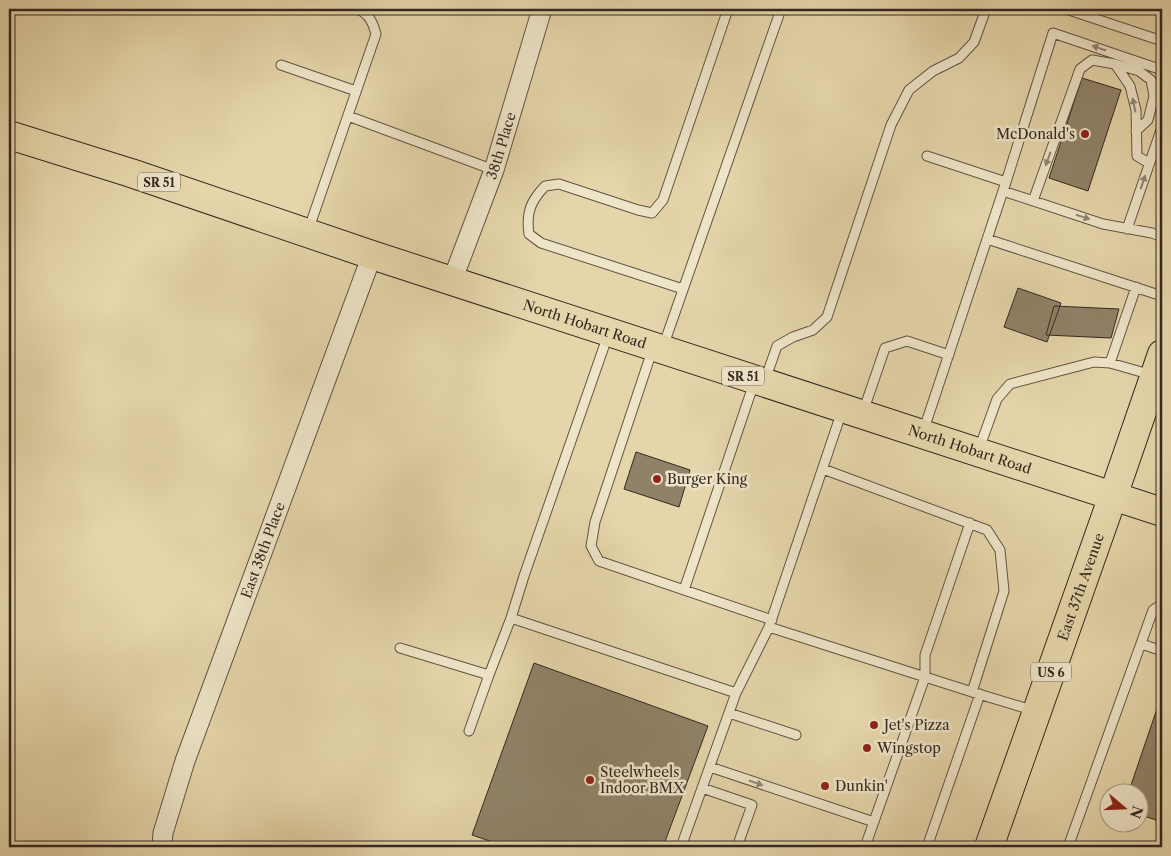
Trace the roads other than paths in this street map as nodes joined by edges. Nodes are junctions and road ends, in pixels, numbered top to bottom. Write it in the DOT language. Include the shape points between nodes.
graph roads {
  1 [pos="357,9"];
  2 [pos="542,9"];
  3 [pos="728,9"];
  4 [pos="781,9"];
  5 [pos="986,9"];
  6 [pos="1066,9"];
  7 [pos="1162,41"];
  8 [pos="1115,64"];
  9 [pos="281,65"];
  10 [pos="1162,70"];
  11 [pos="356,91"];
  12 [pos="348,116"];
  13 [pos="1162,127"];
  14 [pos="1136,131"];
  15 [pos="9,135"];
  16 [pos="927,156"];
  17 [pos="1150,163"];
  18 [pos="494,170"];
  19 [pos="1005,186"];
  20 [pos="1033,201"];
  21 [pos="1127,228"];
  22 [pos="307,234"];
  23 [pos="1162,237"];
  24 [pos="987,239"];
  25 [pos="372,256"];
  26 [pos="452,281"];
  27 [pos="1136,287"];
  28 [pos="683,289"];
  29 [pos="1162,296"];
  30 [pos="609,332"];
  31 [pos="658,348"];
  32 [pos="949,355"];
  33 [pos="1110,364"];
  34 [pos="1158,365"];
  35 [pos="760,381"];
  36 [pos="852,412"];
  37 [pos="922,434"];
  38 [pos="978,452"];
  39 [pos="823,469"];
  40 [pos="1113,496"];
  41 [pos="1162,512"];
  42 [pos="970,524"];
  43 [pos="684,590"];
  44 [pos="1162,604"];
  45 [pos="511,618"];
  46 [pos="771,624"];
  47 [pos="1142,644"];
  48 [pos="400,648"];
  49 [pos="1162,651"];
  50 [pos="489,675"];
  51 [pos="925,677"];
  52 [pos="736,693"];
  53 [pos="976,693"];
  54 [pos="1038,712"];
  55 [pos="729,713"];
  56 [pos="469,732"];
  57 [pos="796,735"];
  58 [pos="710,767"];
  59 [pos="702,788"];
  60 [pos="874,822"];
  61 [pos="162,847"];
  62 [pos="681,847"];
  63 [pos="737,847"];
  64 [pos="865,847"];
  65 [pos="927,847"];
  66 [pos="989,847"];
  67 [pos="1070,847"];
  1 -- 11 [label="lane" via="372,21 376,34"];
  2 -- 18 [label="street, 38th Place"];
  3 -- 28 [label="lane" via="663,200 652,212 559,184 545,186 534,197 527,220 529,234 541,243"];
  4 -- 28 [label="lane"];
  5 -- 35 [label="lane" via="974,42 959,58 933,71 909,90 891,125 826,317 813,330 777,346"];
  6 -- 7 [label="lane"];
  14 -- 8 [label="lane, one-way" via="1136,110 1130,86"];
  8 -- 14 [label="lane" via="1139,71 1151,80 1154,96 1148,120"];
  8 -- 20 [label="lane, one-way" via="1092,60 1080,69"];
  9 -- 11 [label="lane"];
  10 -- 19 [label="lane, one-way" via="1053,33"];
  11 -- 12 [label="lane"];
  12 -- 18 [label="lane"];
  12 -- 22 [label="lane"];
  13 -- 17 [label="lane"];
  14 -- 17 [label="lane" via="1137,156"];
  15 -- 22 [label="main road, North Hobart Road / SR 51"];
  16 -- 19 [label="lane"];
  21 -- 17 [label="lane, one-way"];
  18 -- 26 [label="street, 38th Place"];
  19 -- 20 [label="lane"];
  19 -- 24 [label="lane"];
  20 -- 21 [label="lane, one-way" via="1103,224"];
  21 -- 23 [label="lane"];
  22 -- 25 [label="main road, North Hobart Road / SR 51"];
  24 -- 27 [label="lane"];
  24 -- 32 [label="lane"];
  25 -- 26 [label="main road, North Hobart Road / SR 51"];
  25 -- 61 [label="street, East 38th Place" via="185,761 163,833"];
  26 -- 30 [label="main road, North Hobart Road / SR 51"];
  27 -- 29 [label="lane"];
  27 -- 33 [label="lane"];
  28 -- 31 [label="lane"];
  30 -- 31 [label="main road, North Hobart Road / SR 51"];
  30 -- 45 [label="lane"];
  31 -- 35 [label="main road, North Hobart Road / SR 51"];
  31 -- 43 [label="lane" via="595,522 592,546 599,561"];
  32 -- 36 [label="lane" via="907,341 885,348"];
  32 -- 37 [label="lane"];
  33 -- 34 [label="lane"];
  33 -- 38 [label="lane" via="1094,362 1010,384 997,399"];
  34 -- 40 [label="main road, East 37th Avenue"];
  35 -- 36 [label="main road, North Hobart Road / SR 51"];
  35 -- 43 [label="lane"];
  36 -- 37 [label="main road, North Hobart Road / SR 51"];
  36 -- 39 [label="lane"];
  37 -- 38 [label="main road, North Hobart Road / SR 51"];
  38 -- 40 [label="main road, North Hobart Road / SR 51"];
  39 -- 42 [label="lane"];
  39 -- 46 [label="lane"];
  40 -- 41 [label="main road, North Hobart Road"];
  40 -- 54 [label="main road, East 37th Avenue / US 6"];
  42 -- 51 [label="lane" via="925,656"];
  42 -- 53 [label="lane" via="987,530 1000,550 1004,591"];
  43 -- 46 [label="lane"];
  44 -- 47 [label="lane" via="1153,610"];
  45 -- 50 [label="lane"];
  45 -- 52 [label="lane"];
  46 -- 51 [label="lane"];
  46 -- 52 [label="lane"];
  47 -- 49 [label="lane"];
  47 -- 67 [label="lane"];
  48 -- 50 [label="lane"];
  50 -- 56 [label="lane"];
  51 -- 53 [label="lane"];
  51 -- 60 [label="lane"];
  52 -- 55 [label="lane"];
  53 -- 54 [label="lane"];
  53 -- 65 [label="lane"];
  54 -- 66 [label="main road, East 37th Avenue / US 6"];
  55 -- 57 [label="lane"];
  55 -- 58 [label="lane"];
  58 -- 59 [label="lane"];
  58 -- 60 [label="lane, one-way"];
  59 -- 62 [label="lane"];
  59 -- 63 [label="lane" via="752,805"];
  60 -- 64 [label="lane"];
}
